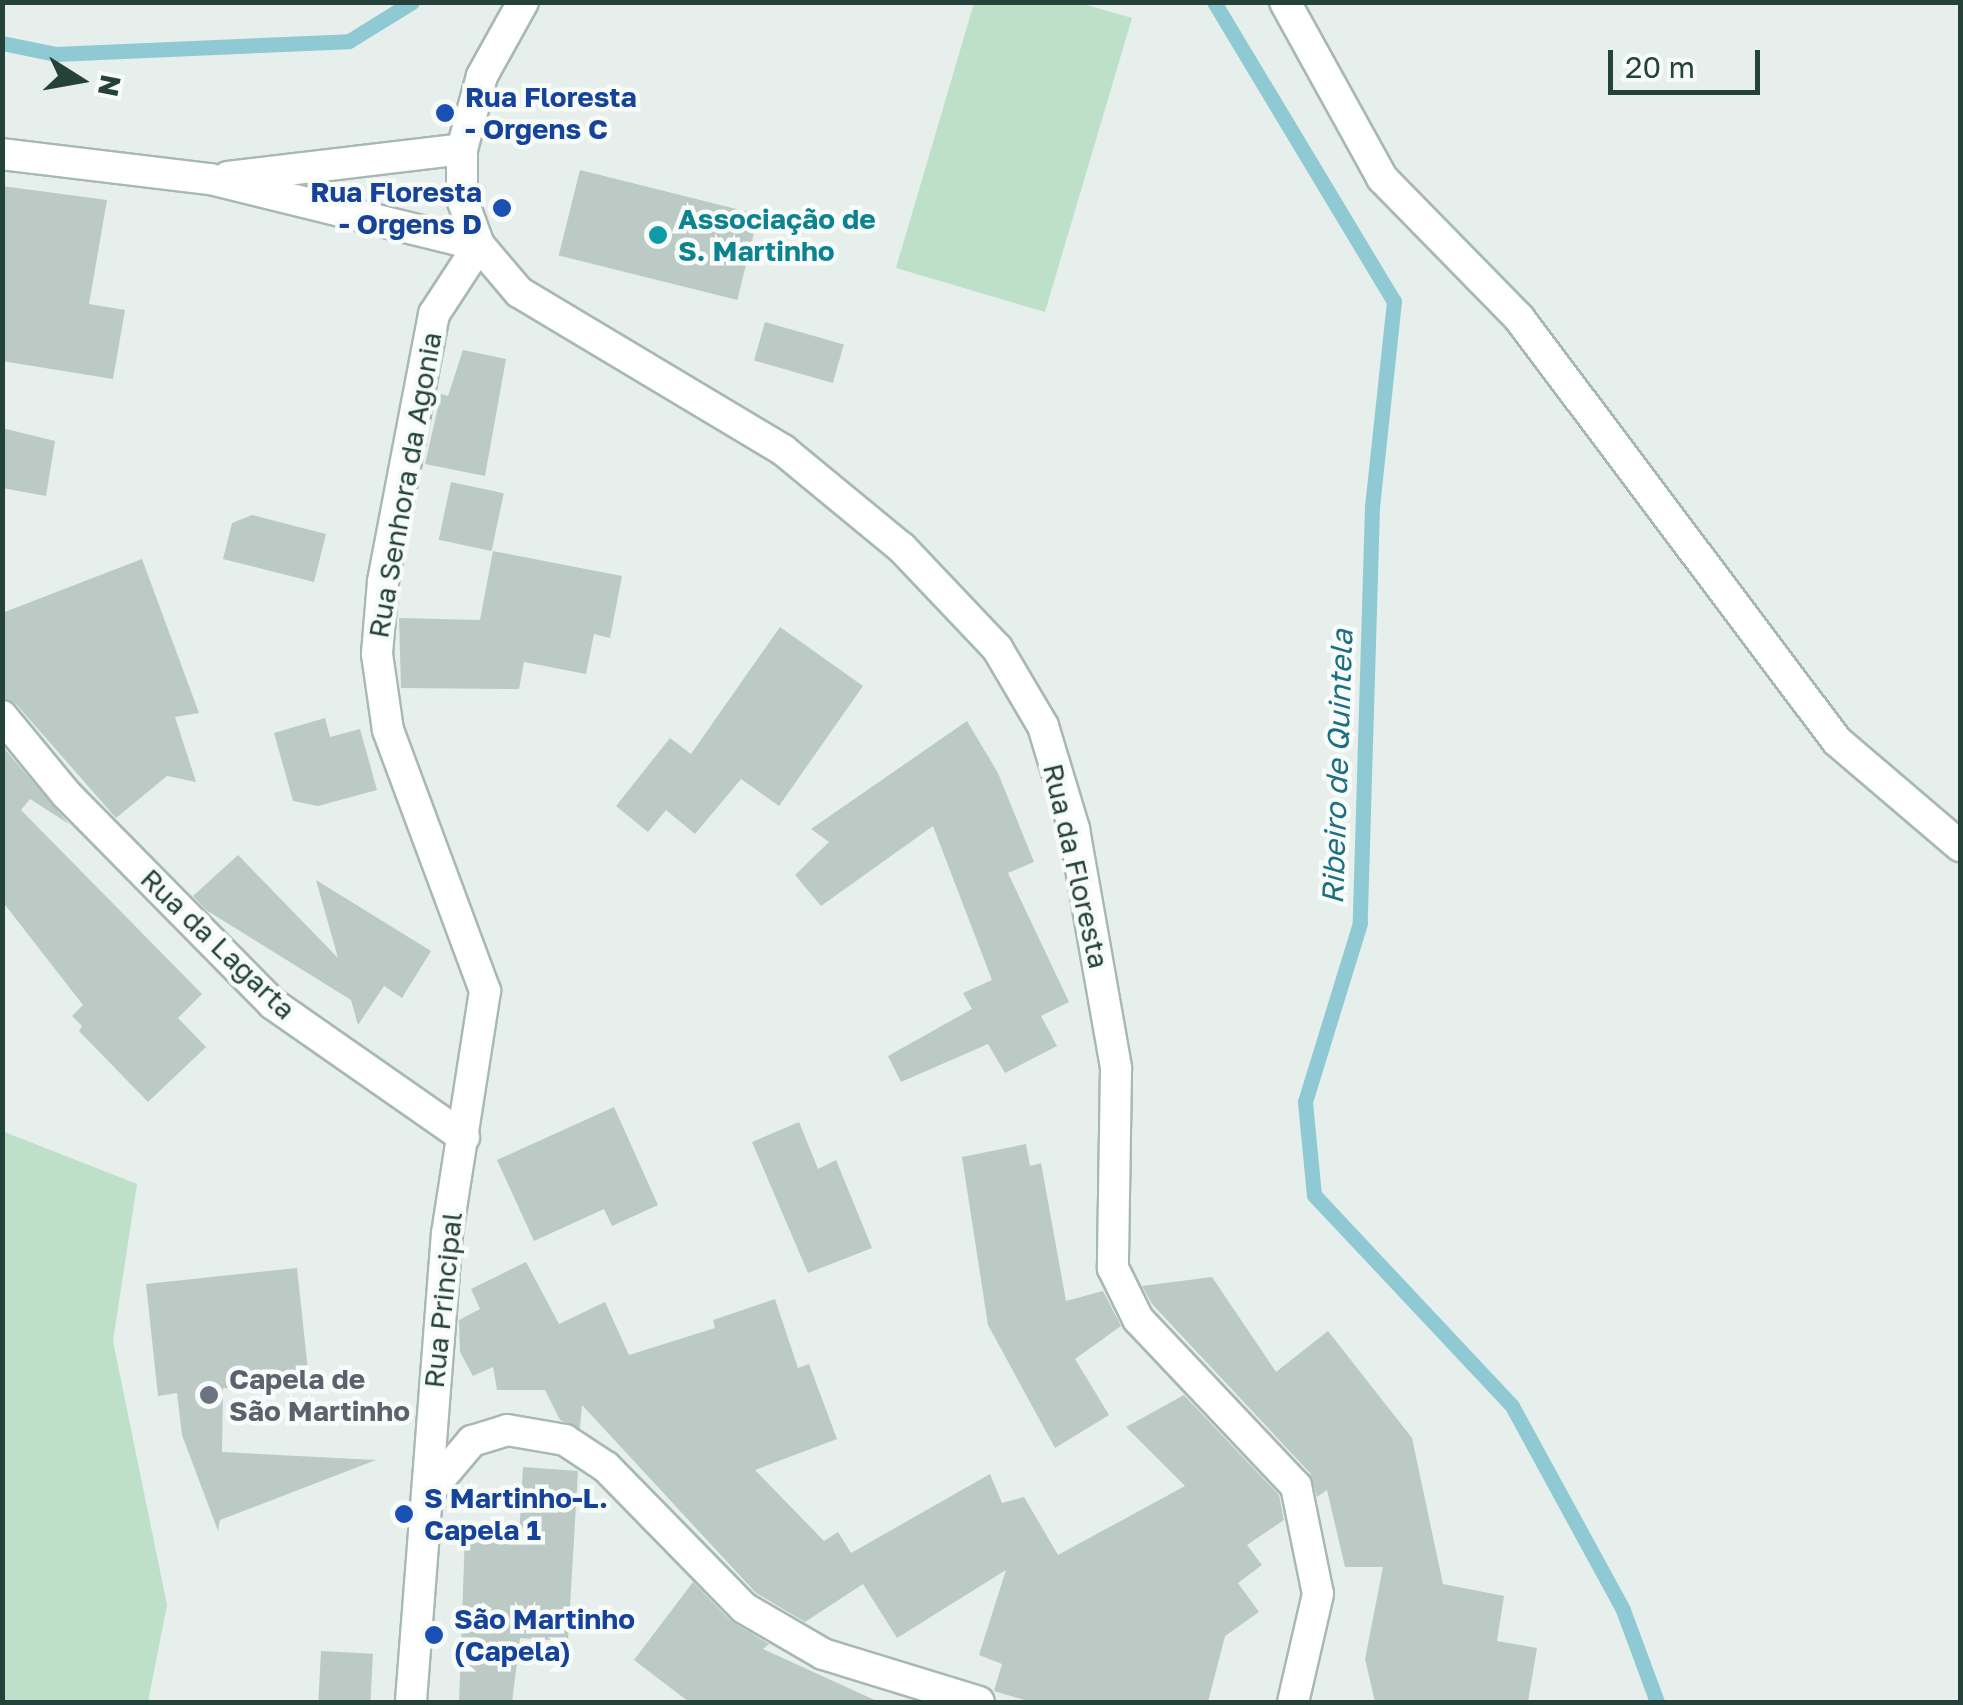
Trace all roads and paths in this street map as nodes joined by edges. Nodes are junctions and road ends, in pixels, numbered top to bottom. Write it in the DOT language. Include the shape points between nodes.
graph roads {
  1 [pos="523,2"];
  2 [pos="1285,2"];
  3 [pos="462,149"];
  4 [pos="2,154"];
  5 [pos="210,179"];
  6 [pos="480,245"];
  7 [pos="2,716"];
  8 [pos="1960,846"];
  9 [pos="464,1138"];
  10 [pos="426,1497"];
  11 [pos="410,1702"];
  12 [pos="979,1702"];
  13 [pos="1293,1702"];
  1 -- 3 [label="street, Rua da Floresta" via="482,76"];
  2 -- 8 [label="street" via="1382,178 1518,318 1837,741"];
  3 -- 5 [label="street"];
  3 -- 6 [label="street, Rua da Floresta" via="462,200"];
  4 -- 5 [label="street"];
  5 -- 6 [label="street"];
  6 -- 9 [label="street, Rua Senhora da Agonia" via="434,314 383,582 377,654 388,730 485,992"];
  6 -- 13 [label="street, Rua da Floresta" via="520,292 783,450 902,548 996,648 1044,726 1074,830 1116,1068 1113,1268 1138,1320 1296,1486 1318,1594"];
  7 -- 9 [label="street, Rua da Lagarta" via="66,794 274,1004"];
  9 -- 10 [label="street, Rua Principal" via="448,1233"];
  10 -- 11 [label="street, Rua Principal"];
  10 -- 12 [label="street" via="472,1441 507,1430 565,1440 606,1467 744,1608 824,1654"];
}
